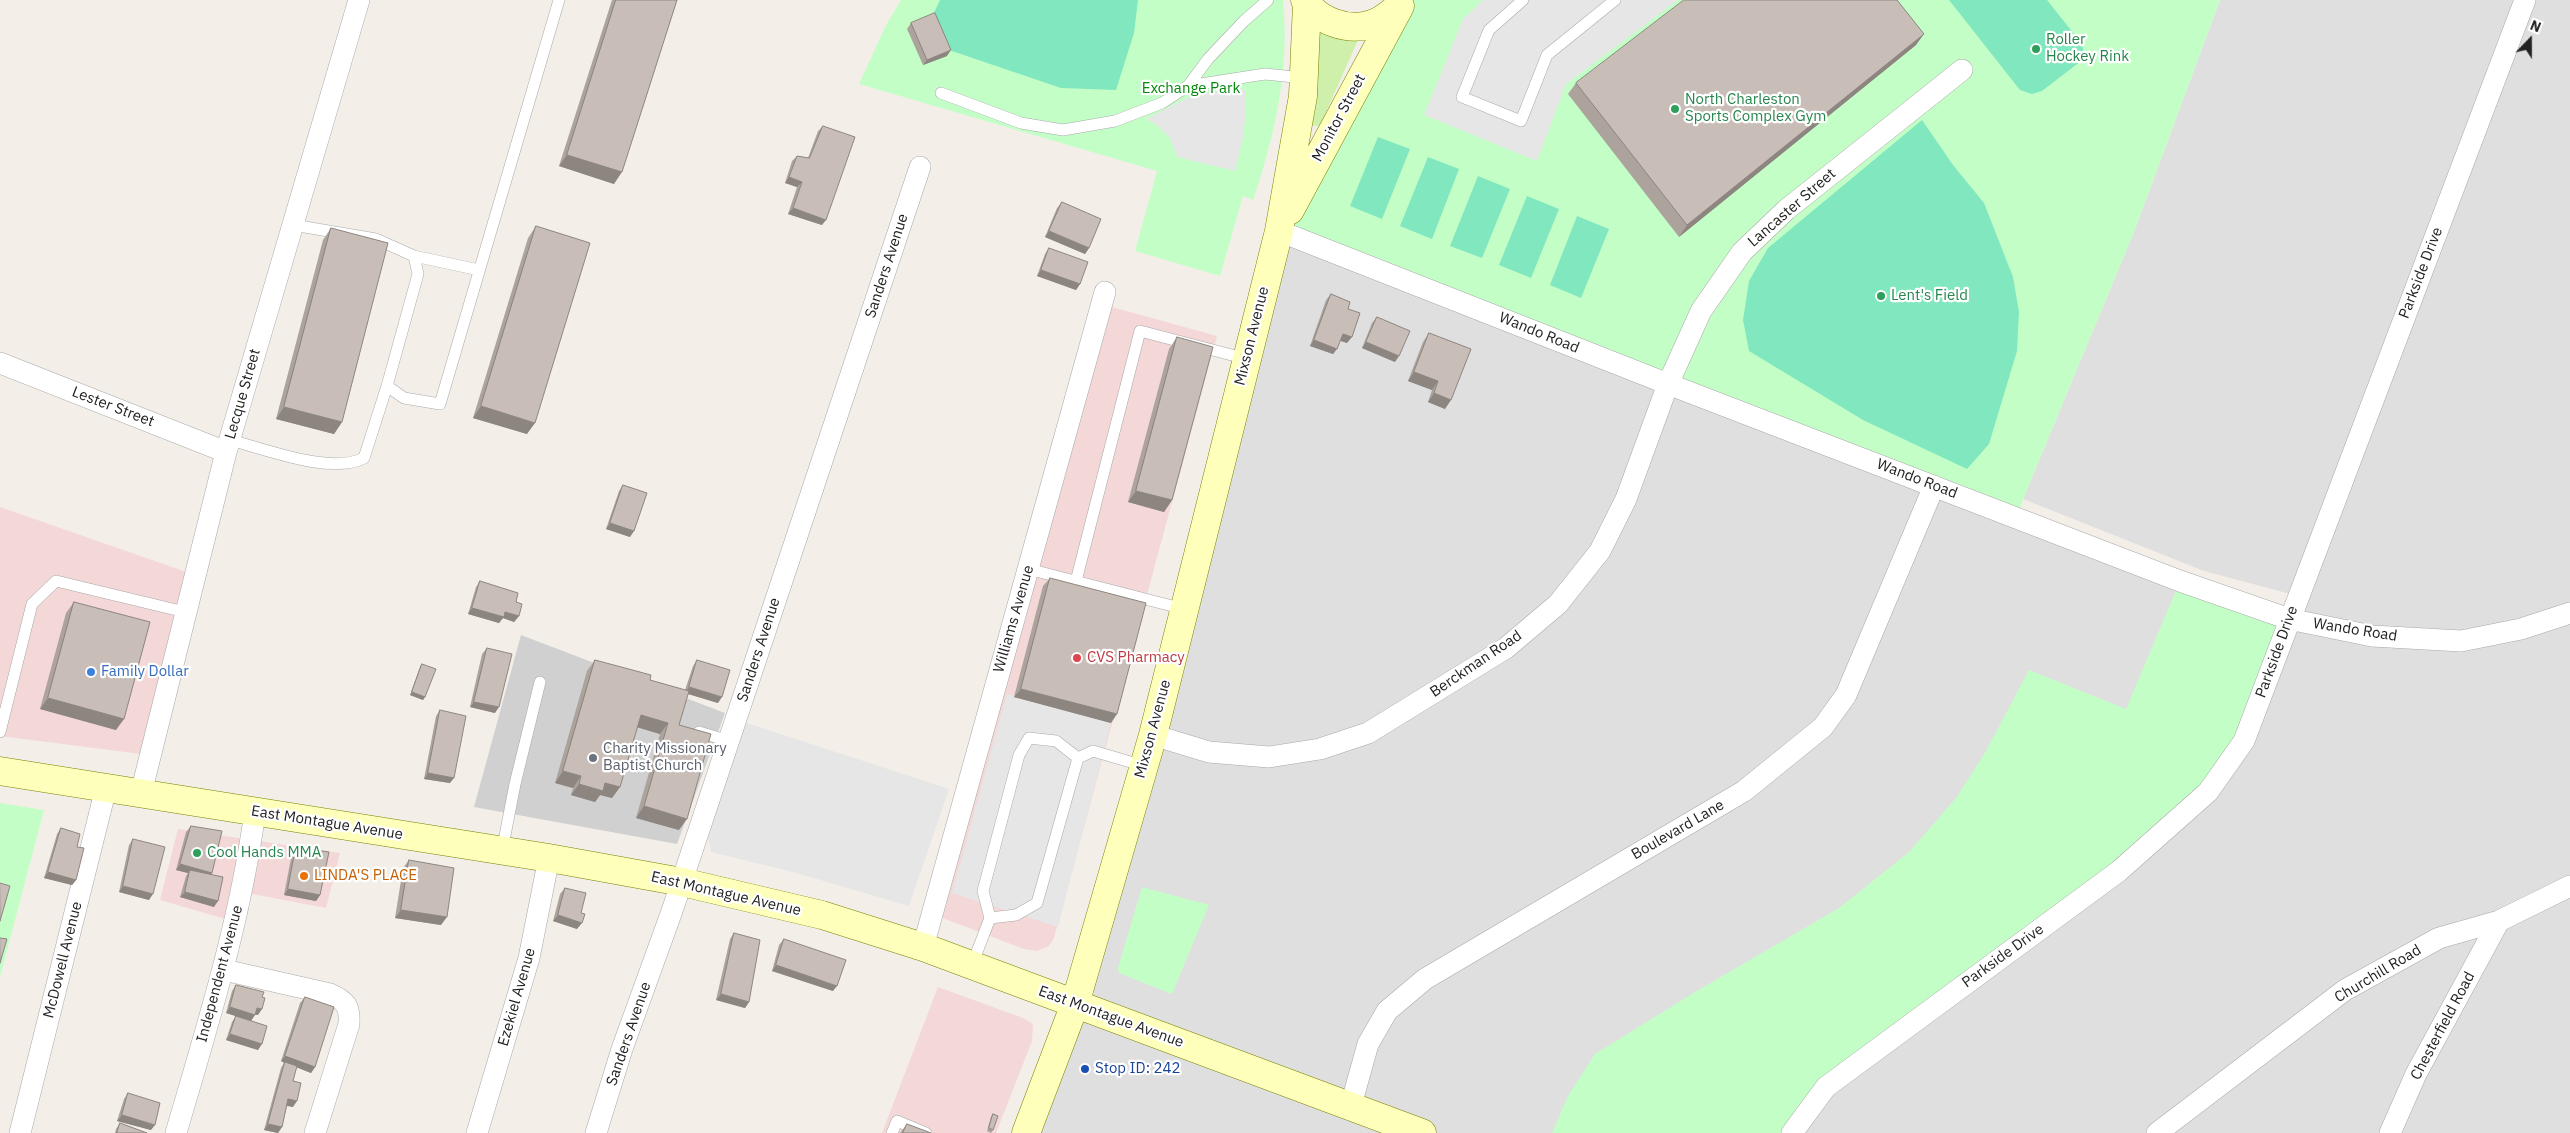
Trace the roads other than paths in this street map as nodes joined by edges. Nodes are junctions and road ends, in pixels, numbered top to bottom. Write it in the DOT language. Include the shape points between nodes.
graph roads {
  1 [pos="359,0"];
  2 [pos="559,0"];
  3 [pos="1268,0"];
  4 [pos="1524,0"];
  5 [pos="1615,0"];
  6 [pos="2526,0"];
  7 [pos="1306,2"];
  8 [pos="1402,3"];
  9 [pos="1962,70"];
  10 [pos="1304,78"];
  11 [pos="1188,86"];
  12 [pos="941,93"];
  13 [pos="920,167"];
  14 [pos="293,225"];
  15 [pos="1279,231"];
  16 [pos="414,256"];
  17 [pos="479,270"];
  18 [pos="1105,292"];
  19 [pos="1247,359"];
  20 [pos="0,363"];
  21 [pos="1668,384"];
  22 [pos="387,386"];
  23 [pos="228,446"];
  24 [pos="1934,486"];
  25 [pos="1028,569"];
  26 [pos="1076,581"];
  27 [pos="1184,609"];
  28 [pos="185,612"];
  29 [pos="2570,613"];
  30 [pos="2289,620"];
  31 [pos="540,682"];
  32 [pos="0,732"];
  33 [pos="698,732"];
  34 [pos="1153,735"];
  35 [pos="729,741"];
  36 [pos="1078,758"];
  37 [pos="1144,766"];
  38 [pos="0,771"];
  39 [pos="106,788"];
  40 [pos="142,793"];
  41 [pos="256,812"];
  42 [pos="502,851"];
  43 [pos="550,858"];
  44 [pos="682,882"];
  45 [pos="2570,886"];
  46 [pos="990,918"];
  47 [pos="2499,921"];
  48 [pos="924,947"];
  49 [pos="972,965"];
  50 [pos="224,970"];
  51 [pos="1075,1004"];
  52 [pos="1351,1105"];
  53 [pos="20,1133"];
  54 [pos="176,1133"];
  55 [pos="315,1133"];
  56 [pos="477,1133"];
  57 [pos="596,1133"];
  58 [pos="892,1133"];
  59 [pos="926,1133"];
  60 [pos="1026,1133"];
  61 [pos="1422,1133"];
  62 [pos="1792,1133"];
  63 [pos="2157,1133"];
  64 [pos="2390,1133"];
  1 -- 14 [label="street, Lecque Street"];
  2 -- 17 [label="lane"];
  3 -- 11 [label="lane" via="1208,58"];
  4 -- 5 [label="lane" via="1489,30 1462,97 1521,121 1547,55"];
  6 -- 30 [label="street, Parkside Drive"];
  7 -- 8 [label="street" via="1320,16 1336,24 1353,27 1371,25 1387,17"];
  7 -- 10 [label="street"];
  8 -- 15 [label="street, Monitor Street"];
  9 -- 21 [label="street, Lancaster Street" via="1786,210 1742,252 1701,311"];
  10 -- 11 [label="lane" via="1265,74"];
  10 -- 15 [label="street"];
  11 -- 12 [label="lane" via="1162,103 1115,121 1063,130 1021,123"];
  13 -- 35 [label="street, Sanders Avenue"];
  14 -- 16 [label="lane" via="376,240"];
  14 -- 23 [label="street, Lecque Street"];
  15 -- 19 [label="street, Mixson Avenue"];
  15 -- 21 [label="street, Wando Road"];
  16 -- 17 [label="lane"];
  16 -- 22 [label="lane" via="418,274"];
  17 -- 22 [label="lane" via="440,404 404,398"];
  18 -- 25 [label="street, Williams Avenue"];
  19 -- 26 [label="lane" via="1140,331"];
  19 -- 27 [label="street, Mixson Avenue"];
  20 -- 23 [label="street, Lester Street"];
  21 -- 24 [label="street, Wando Road"];
  21 -- 34 [label="street, Berckman Road" via="1626,499 1600,550 1558,604 1506,648 1368,733 1320,749 1269,757 1209,752"];
  22 -- 23 [label="lane" via="364,458 355,463 325,463"];
  23 -- 28 [label="street, Lecque Street"];
  24 -- 30 [label="street, Wando Road"];
  24 -- 52 [label="street, Boulevard Lane" via="1846,695 1823,727 1744,791 1425,979 1387,1011 1368,1044"];
  25 -- 26 [label="lane"];
  25 -- 48 [label="street, Williams Avenue"];
  26 -- 27 [label="lane"];
  27 -- 34 [label="street, Mixson Avenue"];
  28 -- 32 [label="lane" via="56,581 32,604"];
  28 -- 40 [label="street, Lecque Street"];
  29 -- 30 [label="street, Wando Road" via="2521,630 2461,641 2372,636"];
  30 -- 62 [label="street, Parkside Drive" via="2244,740 2208,792 2119,871 1826,1087"];
  31 -- 42 [label="lane" via="514,784"];
  33 -- 35 [label="lane"];
  34 -- 37 [label="street, Mixson Avenue"];
  35 -- 44 [label="street, Sanders Avenue"];
  36 -- 37 [label="lane" via="1093,751"];
  36 -- 46 [label="lane" via="1037,903 1016,915"];
  36 -- 46 [label="lane" via="1056,741 1029,738 1019,755 983,890"];
  37 -- 51 [label="street, Mixson Avenue"];
  38 -- 39 [label="street, East Montague Avenue"];
  39 -- 40 [label="street, East Montague Avenue"];
  39 -- 53 [label="street, McDowell Avenue"];
  40 -- 41 [label="street, East Montague Avenue"];
  41 -- 42 [label="street, East Montague Avenue"];
  41 -- 50 [label="street, Independent Avenue"];
  42 -- 43 [label="street, East Montague Avenue"];
  43 -- 44 [label="street, East Montague Avenue"];
  43 -- 56 [label="street, Ezekiel Avenue" via="529,958"];
  44 -- 48 [label="street, East Montague Avenue" via="822,916"];
  44 -- 57 [label="street, Sanders Avenue" via="622,1049"];
  45 -- 47 [label="street, Churchill Road"];
  46 -- 49 [label="lane"];
  47 -- 63 [label="street, Churchill Road" via="2439,938 2345,990"];
  47 -- 64 [label="street, Chesterfield Road" via="2416,1074"];
  48 -- 49 [label="street, East Montague Avenue"];
  49 -- 51 [label="street, East Montague Avenue"];
  50 -- 54 [label="street, Independent Avenue"];
  50 -- 55 [label="street" via="344,1000 350,1011 349,1024"];
  51 -- 52 [label="street, East Montague Avenue"];
  51 -- 60 [label="street, Mixson Avenue"];
  52 -- 61 [label="street, East Montague Avenue"];
  58 -- 59 [label="lane" via="897,1121"];
}
